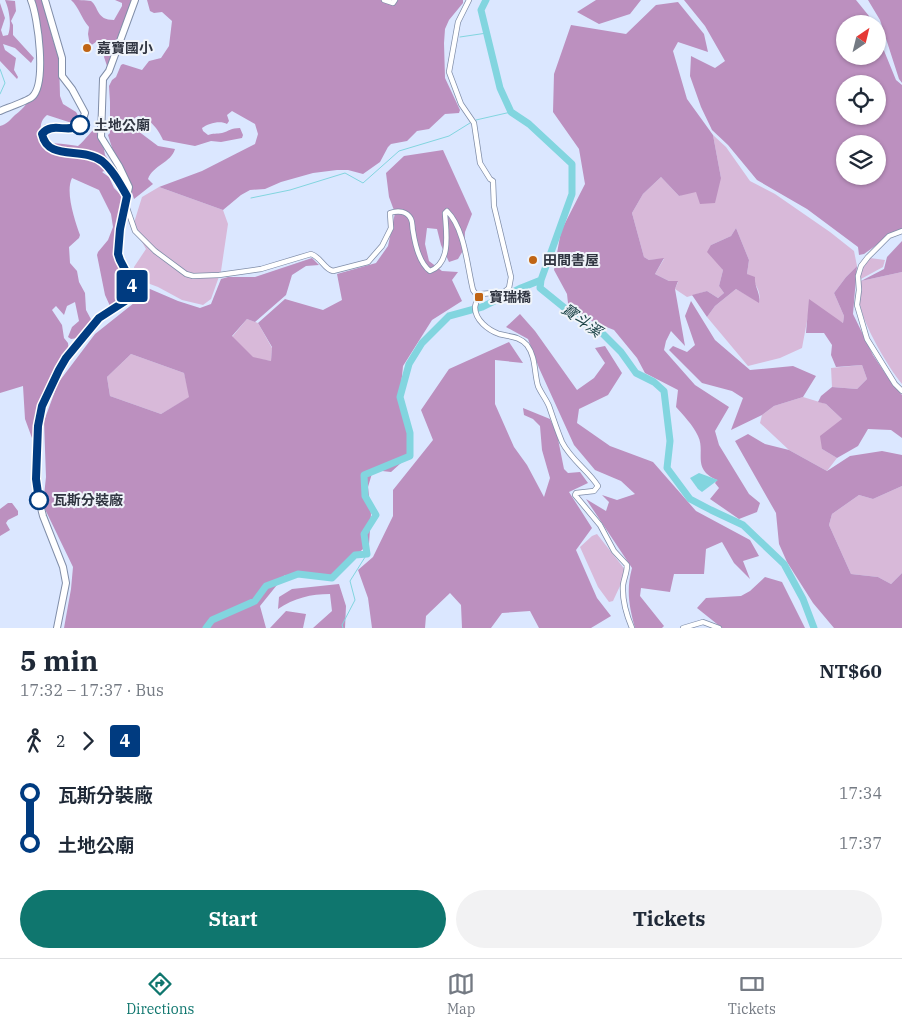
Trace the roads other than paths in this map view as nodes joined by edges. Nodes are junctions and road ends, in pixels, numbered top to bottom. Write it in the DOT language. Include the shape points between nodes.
graph roads {
  1 [pos="31,0"];
  2 [pos="45,0"];
  3 [pos="135,0"];
  4 [pos="384,0"];
  5 [pos="395,0"];
  6 [pos="469,0"];
  7 [pos="0,112"];
  8 [pos="127,196"];
  9 [pos="125,204"];
  10 [pos="902,231"];
  11 [pos="478,297"];
  12 [pos="902,391"];
  13 [pos="57,628"];
  14 [pos="632,628"];
  15 [pos="683,628"];
  16 [pos="719,628"];
  1 -- 7 [label="street" via="39,41 36,91 31,98"];
  2 -- 8 [label="street" via="62,58 62,76 85,113 83,122 76,128 48,128 42,134 44,140 59,152 84,153 102,162"];
  3 -- 8 [label="street" via="109,71 103,79 101,137 119,166 128,187"];
  4 -- 5 [label="street" via="393,3"];
  6 -- 11 [label="street" via="458,22 449,72 461,104 474,123 480,163 493,181 494,206 511,277 509,288 504,292"];
  8 -- 9 [label="street"];
  9 -- 11 [label="street" via="135,230 155,251 186,274 202,277 261,270 311,254 329,270 368,262 382,246 391,228 390,213 394,211 410,216 418,252 430,271 436,269 446,253 447,211 463,241 473,290"];
  9 -- 13 [label="street" via="118,247 120,260 132,283 130,298 99,318 66,358 38,417 37,492 66,583"];
  10 -- 12 [label="street" via="889,236 861,266 857,305 867,339"];
  11 -- 14 [label="street" via="477,317 490,329 514,336 528,348 538,386 562,442 569,455 598,486 575,495 627,566 623,584 624,611"];
  15 -- 16 [label="street" via="703,622"];
}
